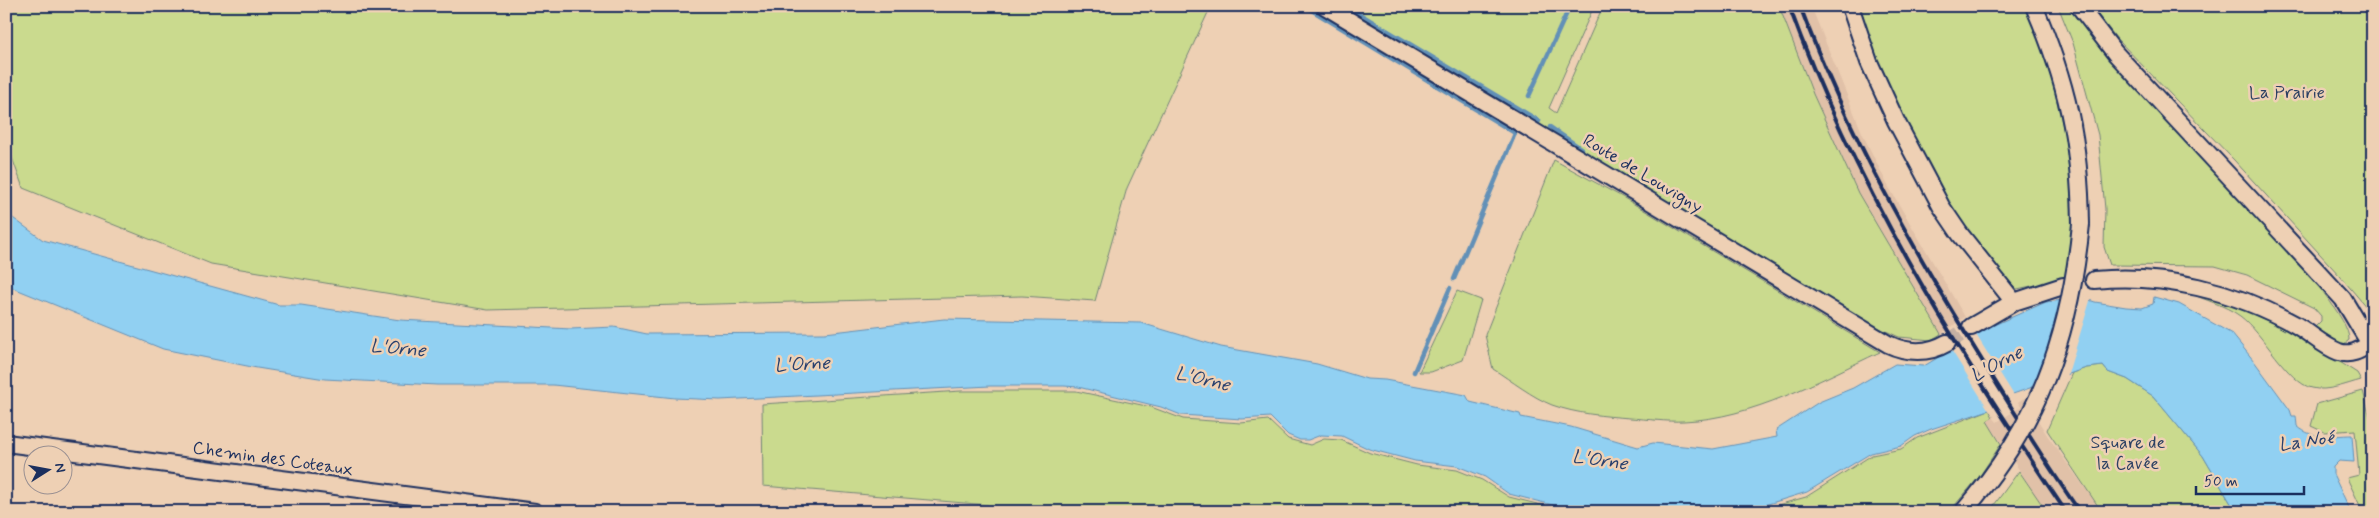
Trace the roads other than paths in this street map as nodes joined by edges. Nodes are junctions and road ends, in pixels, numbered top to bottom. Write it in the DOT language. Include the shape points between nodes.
graph roads {
  1 [pos="1325,6"];
  2 [pos="1850,6"];
  3 [pos="2034,6"];
  4 [pos="2079,6"];
  5 [pos="2094,280"];
  6 [pos="2063,286"];
  7 [pos="2014,302"];
  8 [pos="1971,327"];
  9 [pos="1947,343"];
  10 [pos="6,443"];
  11 [pos="535,512"];
  12 [pos="1963,512"];
  1 -- 9 [label="street, Route de Louvigny" via="1888,344 1917,351"];
  2 -- 7 [label="street" via="1869,62 1941,206"];
  3 -- 12 [label="street, bridge" via="2060,71 2073,122 2080,176 2081,224 2069,312 2047,378 2014,444"];
  4 -- 5 [label="street" via="2115,53 2343,299 2370,344 2353,353 2339,352 2296,325 2251,305 2159,279"];
  6 -- 7 [label="street"];
  7 -- 8 [label="street"];
  10 -- 11 [label="street, Chemin des Coteaux"];
}
